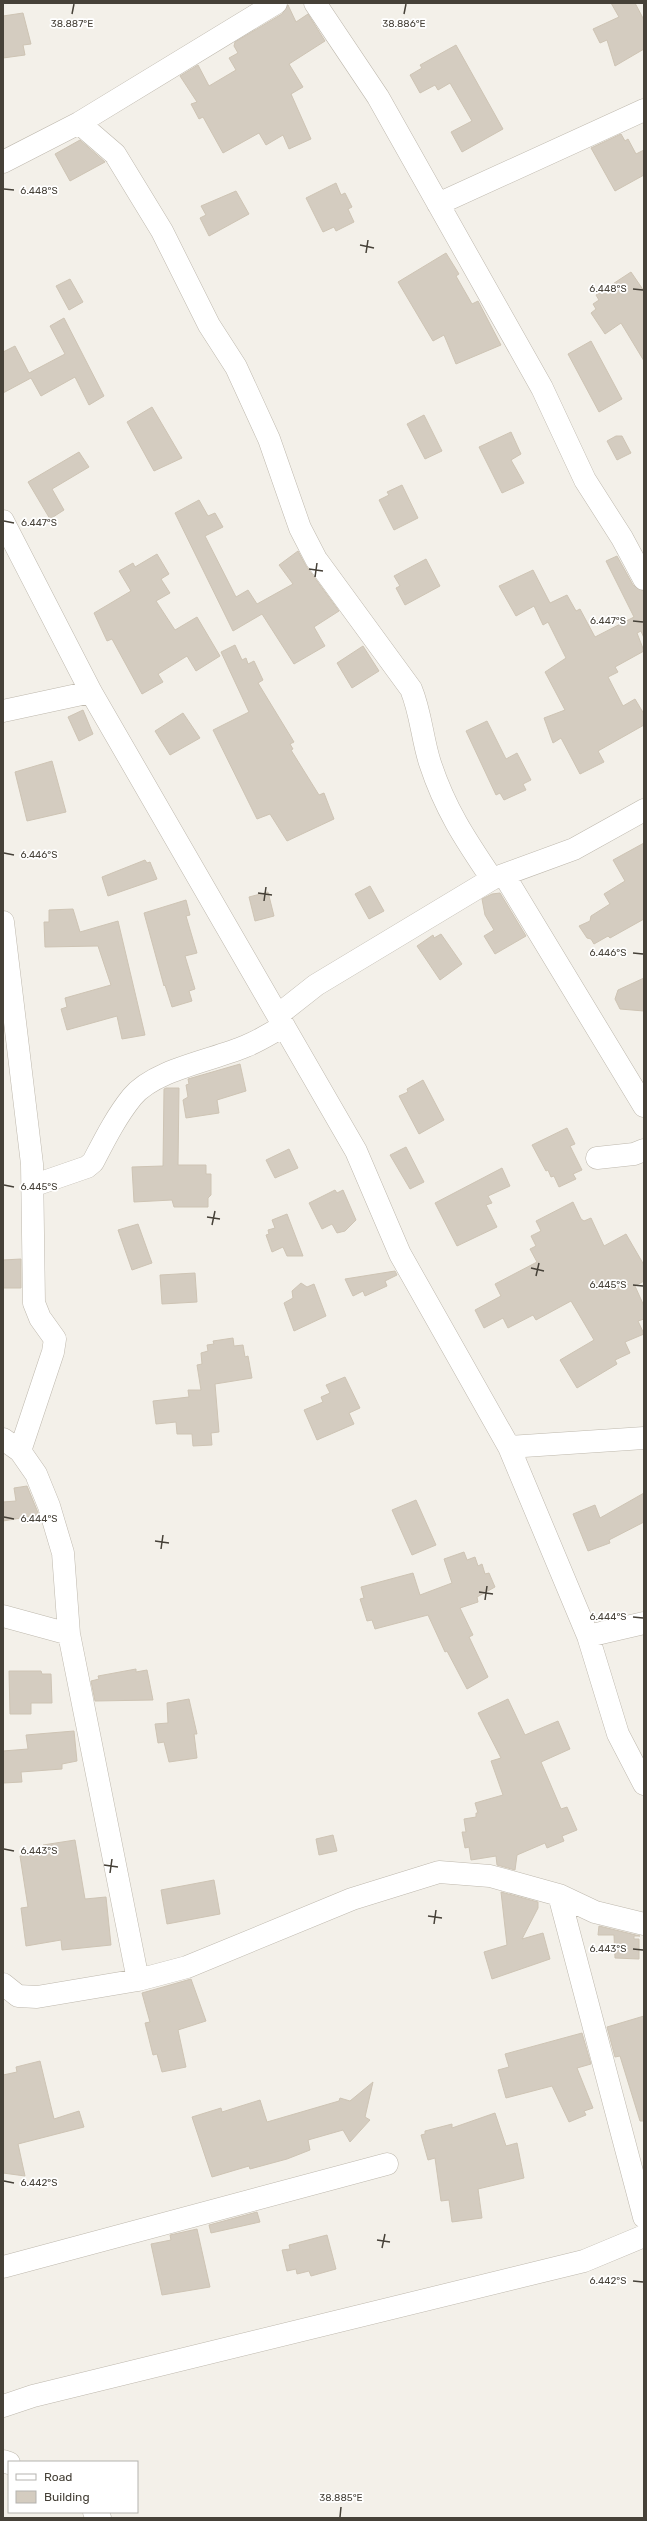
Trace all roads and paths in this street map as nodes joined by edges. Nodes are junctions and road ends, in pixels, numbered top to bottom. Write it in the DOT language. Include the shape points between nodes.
graph roads {
  1 [pos="276,3"];
  2 [pos="315,3"];
  3 [pos="644,110"];
  4 [pos="79,123"];
  5 [pos="3,162"];
  6 [pos="438,204"];
  7 [pos="3,521"];
  8 [pos="644,579"];
  9 [pos="91,692"];
  10 [pos="3,711"];
  11 [pos="644,810"];
  12 [pos="498,877"];
  13 [pos="3,922"];
  14 [pos="281,1020"];
  15 [pos="644,1106"];
  16 [pos="644,1150"];
  17 [pos="597,1158"];
  18 [pos="32,1186"];
  19 [pos="644,1438"];
  20 [pos="12,1445"];
  21 [pos="509,1447"];
  22 [pos="3,1616"];
  23 [pos="644,1623"];
  24 [pos="68,1634"];
  25 [pos="588,1636"];
  26 [pos="644,1784"];
  27 [pos="559,1895"];
  28 [pos="644,1924"];
  29 [pos="138,1980"];
  30 [pos="3,1984"];
  31 [pos="388,2164"];
  32 [pos="644,2217"];
  33 [pos="644,2236"];
  34 [pos="3,2267"];
  35 [pos="3,2406"];
  1 -- 4 [label="street"];
  2 -- 6 [label="street" via="378,97"];
  3 -- 6 [label="street"];
  4 -- 5 [label="street"];
  4 -- 12 [label="street" via="115,154 162,231 209,325 236,367 269,439 306,541 316,559 411,689 419,710 430,764 450,813"];
  6 -- 8 [label="street" via="542,388 585,480 622,538"];
  7 -- 9 [label="street"];
  9 -- 10 [label="street"];
  9 -- 14 [label="street"];
  11 -- 12 [label="street" via="574,849"];
  12 -- 14 [label="street" via="316,985"];
  12 -- 15 [label="street"];
  13 -- 18 [label="street" via="32,1164"];
  14 -- 18 [label="street" via="245,1047 216,1055 155,1080 132,1096 115,1119 87,1167"];
  14 -- 21 [label="street" via="356,1151 400,1254"];
  16 -- 17 [label="street" via="634,1154"];
  18 -- 20 [label="street" via="34,1303 40,1318 54,1339 54,1347"];
  19 -- 21 [label="street"];
  20 -- 24 [label="street" via="36,1474 63,1553"];
  21 -- 25 [label="street"];
  22 -- 24 [label="street"];
  23 -- 25 [label="street"];
  24 -- 29 [label="street"];
  25 -- 26 [label="street" via="618,1734"];
  27 -- 28 [label="street" via="595,1912"];
  27 -- 29 [label="street" via="490,1876 459,1872 434,1873 352,1899 186,1967"];
  27 -- 32 [label="street"];
  29 -- 30 [label="street" via="28,1998 11,1993"];
  31 -- 34 [label="street"];
  33 -- 35 [label="street" via="584,2261 33,2396"];
}
